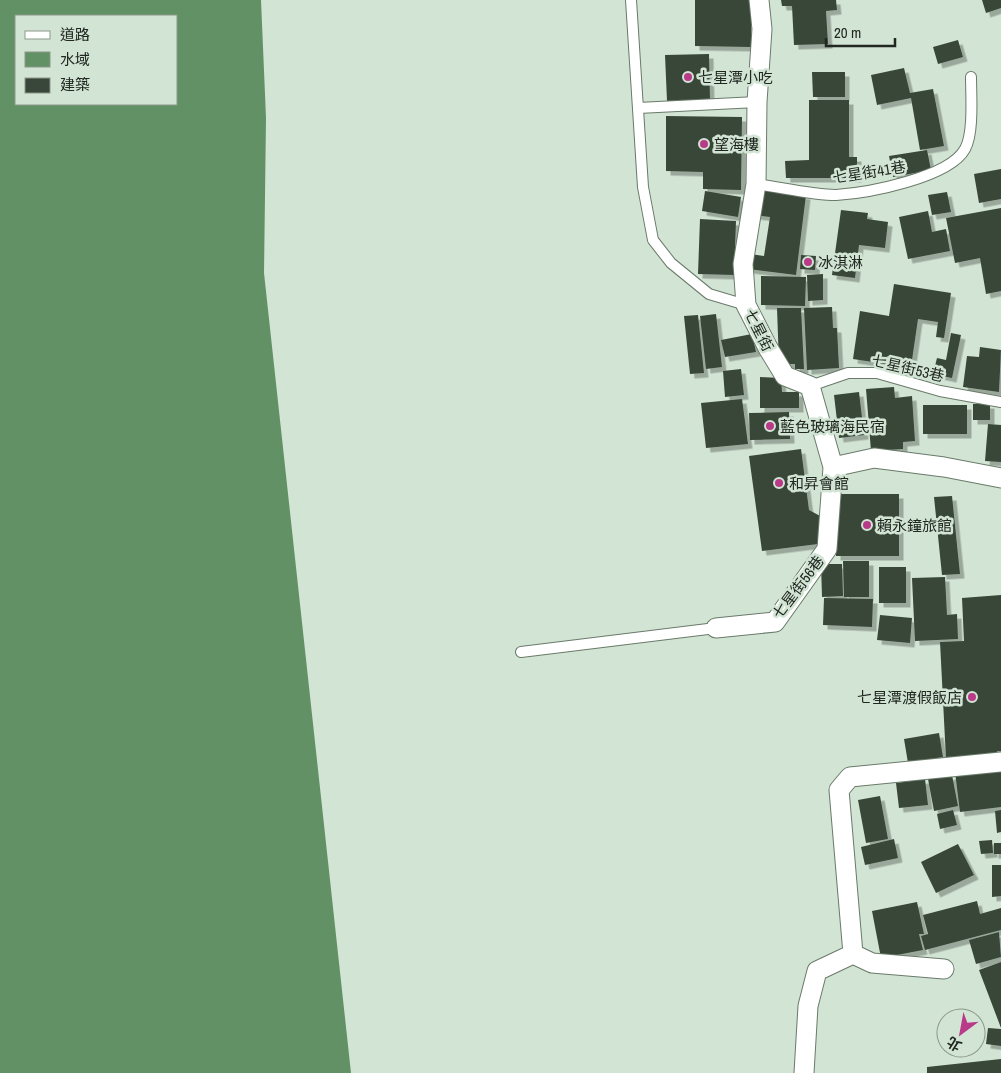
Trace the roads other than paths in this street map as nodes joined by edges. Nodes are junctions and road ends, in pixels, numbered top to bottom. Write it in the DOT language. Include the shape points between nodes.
graph roads {
  1 [pos="630,0"];
  2 [pos="759,0"];
  3 [pos="972,77"];
  4 [pos="757,102"];
  5 [pos="638,108"];
  6 [pos="756,184"];
  7 [pos="746,305"];
  8 [pos="810,386"];
  9 [pos="1001,402"];
  10 [pos="833,467"];
  11 [pos="1001,478"];
  12 [pos="716,628"];
  13 [pos="520,652"];
  14 [pos="1001,762"];
  15 [pos="853,954"];
  16 [pos="944,969"];
  17 [pos="804,1073"];
  1 -- 5 [label="lane"];
  2 -- 4 [label="street, 七星街" via="762,29"];
  3 -- 6 [label="lane, 七星街41巷" via="966,148 951,165 907,182 835,195"];
  4 -- 5 [label="lane"];
  4 -- 6 [label="street, 七星街"];
  5 -- 7 [label="lane" via="643,187 653,240 671,263 709,294"];
  6 -- 7 [label="street, 七星街" via="743,264"];
  7 -- 8 [label="street, 七星街" via="785,376"];
  8 -- 9 [label="lane, 七星街53巷" via="848,373 877,374 940,391"];
  8 -- 10 [label="street"];
  10 -- 11 [label="street" via="874,458"];
  10 -- 12 [label="street, 七星街56巷" via="827,549 775,622"];
  12 -- 13 [label="lane"];
  14 -- 15 [label="street" via="850,777 839,790"];
  15 -- 16 [label="street" via="872,963"];
  15 -- 17 [label="street" via="817,971 808,1006"];
}
